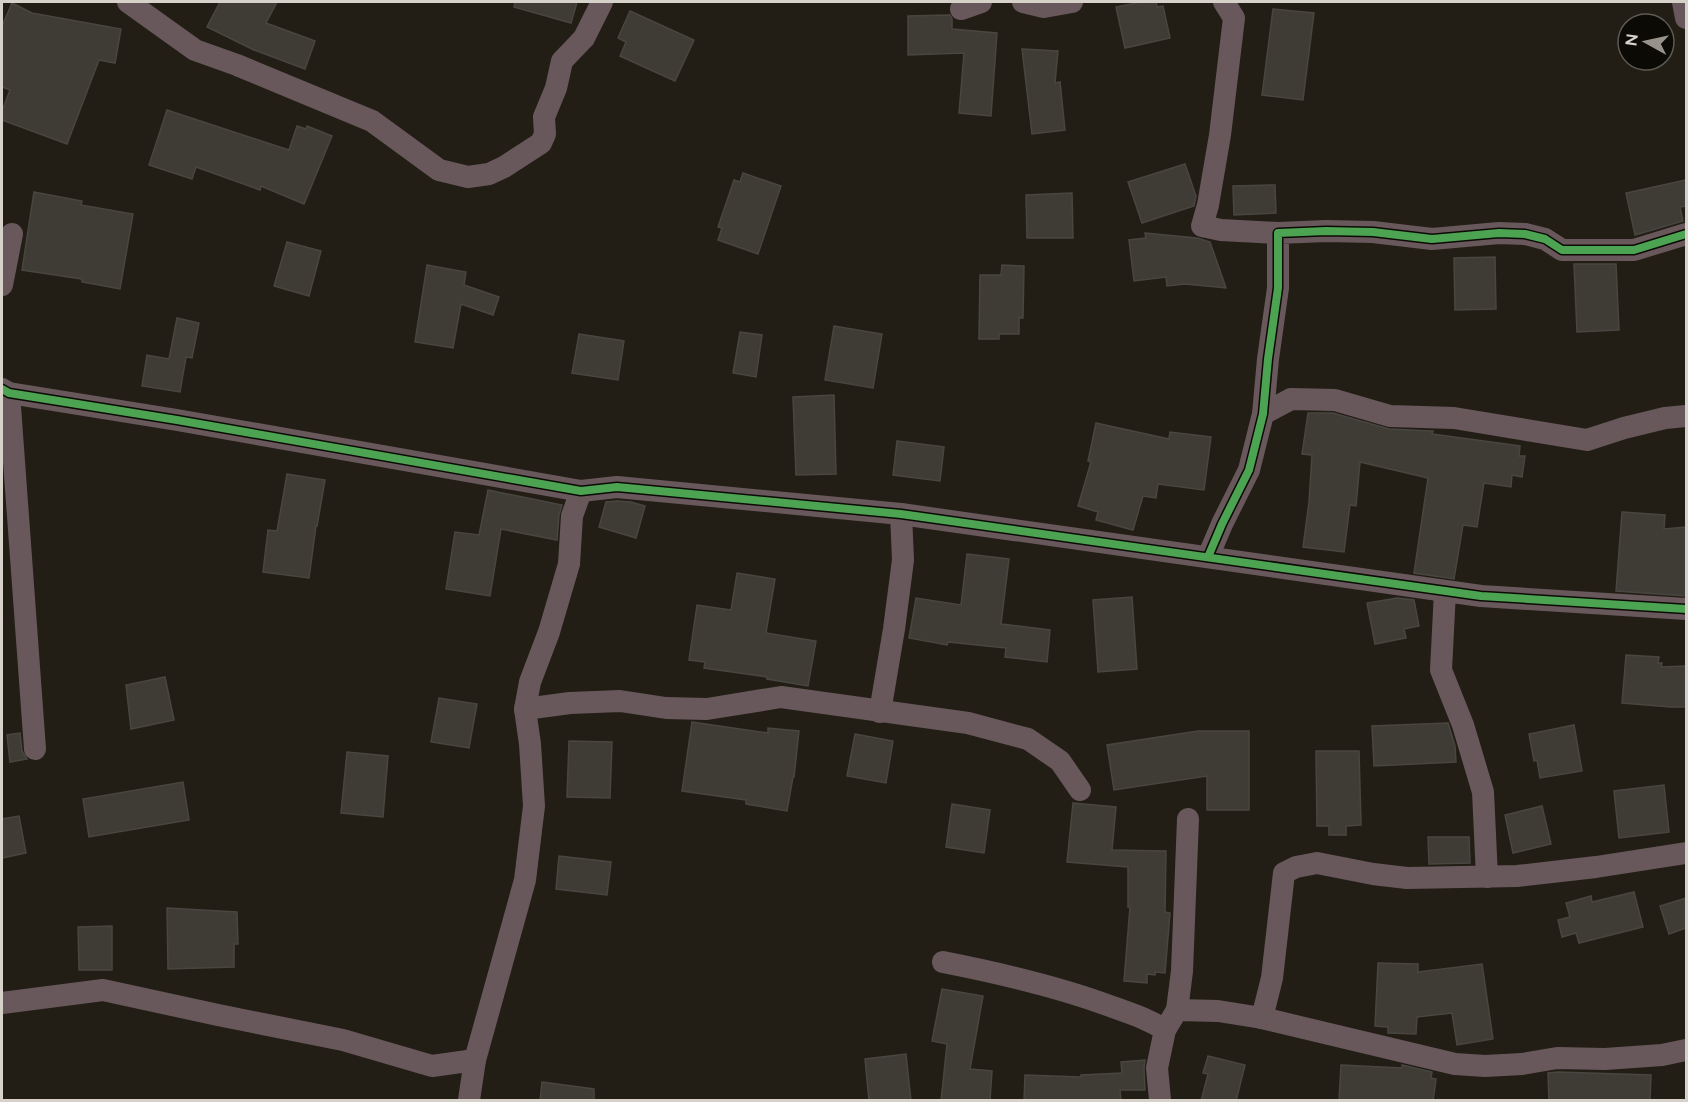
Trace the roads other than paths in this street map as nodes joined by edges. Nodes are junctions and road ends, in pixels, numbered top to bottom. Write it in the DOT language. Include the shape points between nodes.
graph roads {
  1 [pos="128,2"];
  2 [pos="602,2"];
  3 [pos="1023,2"];
  4 [pos="1072,2"];
  5 [pos="1224,2"];
  6 [pos="1683,2"];
  7 [pos="1686,18"];
  8 [pos="1278,233"];
  9 [pos="12,234"];
  10 [pos="1686,234"];
  11 [pos="2,285"];
  12 [pos="5,391"];
  13 [pos="1263,414"];
  14 [pos="1686,416"];
  15 [pos="581,491"];
  16 [pos="901,514"];
  17 [pos="1208,557"];
  18 [pos="1445,591"];
  19 [pos="1686,609"];
  20 [pos="525,708"];
  21 [pos="880,712"];
  22 [pos="35,749"];
  23 [pos="1080,790"];
  24 [pos="1188,819"];
  25 [pos="1686,853"];
  26 [pos="1487,877"];
  27 [pos="943,962"];
  28 [pos="2,1003"];
  29 [pos="1177,1010"];
  30 [pos="1262,1018"];
  31 [pos="1165,1030"];
  32 [pos="1686,1050"];
  33 [pos="475,1060"];
  34 [pos="469,1101"];
  35 [pos="1160,1101"];
  1 -- 2 [label="street" via="195,50 372,121 439,170 468,177 489,174 541,143 544,117 562,61 584,38"];
  3 -- 4 [label="street" via="1044,7"];
  5 -- 8 [label="street" via="1234,18 1220,135 1202,226"];
  6 -- 7 [label="street"];
  8 -- 10 [label="street" via="1373,232 1432,239 1525,234 1545,239 1562,250 1634,250"];
  8 -- 13 [label="street" via="1278,288"];
  9 -- 11 [label="street"];
  12 -- 15 [label="street"];
  12 -- 22 [label="street"];
  13 -- 14 [label="street" via="1291,399 1335,400 1390,416 1454,418 1587,440 1665,418"];
  13 -- 17 [label="street" via="1249,470"];
  15 -- 16 [label="street" via="617,487"];
  15 -- 20 [label="street" via="572,516 569,564"];
  16 -- 17 [label="street"];
  16 -- 21 [label="street" via="903,560"];
  17 -- 18 [label="street"];
  18 -- 19 [label="street"];
  18 -- 26 [label="street" via="1441,670 1483,792"];
  20 -- 21 [label="street" via="620,701 707,709 781,697"];
  20 -- 33 [label="street" via="534,806 525,880"];
  21 -- 23 [label="street" via="968,723 1028,739 1060,760"];
  24 -- 29 [label="street"];
  25 -- 26 [label="street"];
  26 -- 30 [label="street" via="1407,878 1317,863 1284,873 1272,978"];
  27 -- 31 [label="street" via="1088,998 1150,1020"];
  28 -- 33 [label="street" via="102,990 343,1040 432,1066"];
  29 -- 30 [label="street"];
  29 -- 31 [label="street"];
  30 -- 32 [label="street" via="1455,1064 1605,1059"];
  31 -- 35 [label="street" via="1157,1068"];
  33 -- 34 [label="street"];
}
